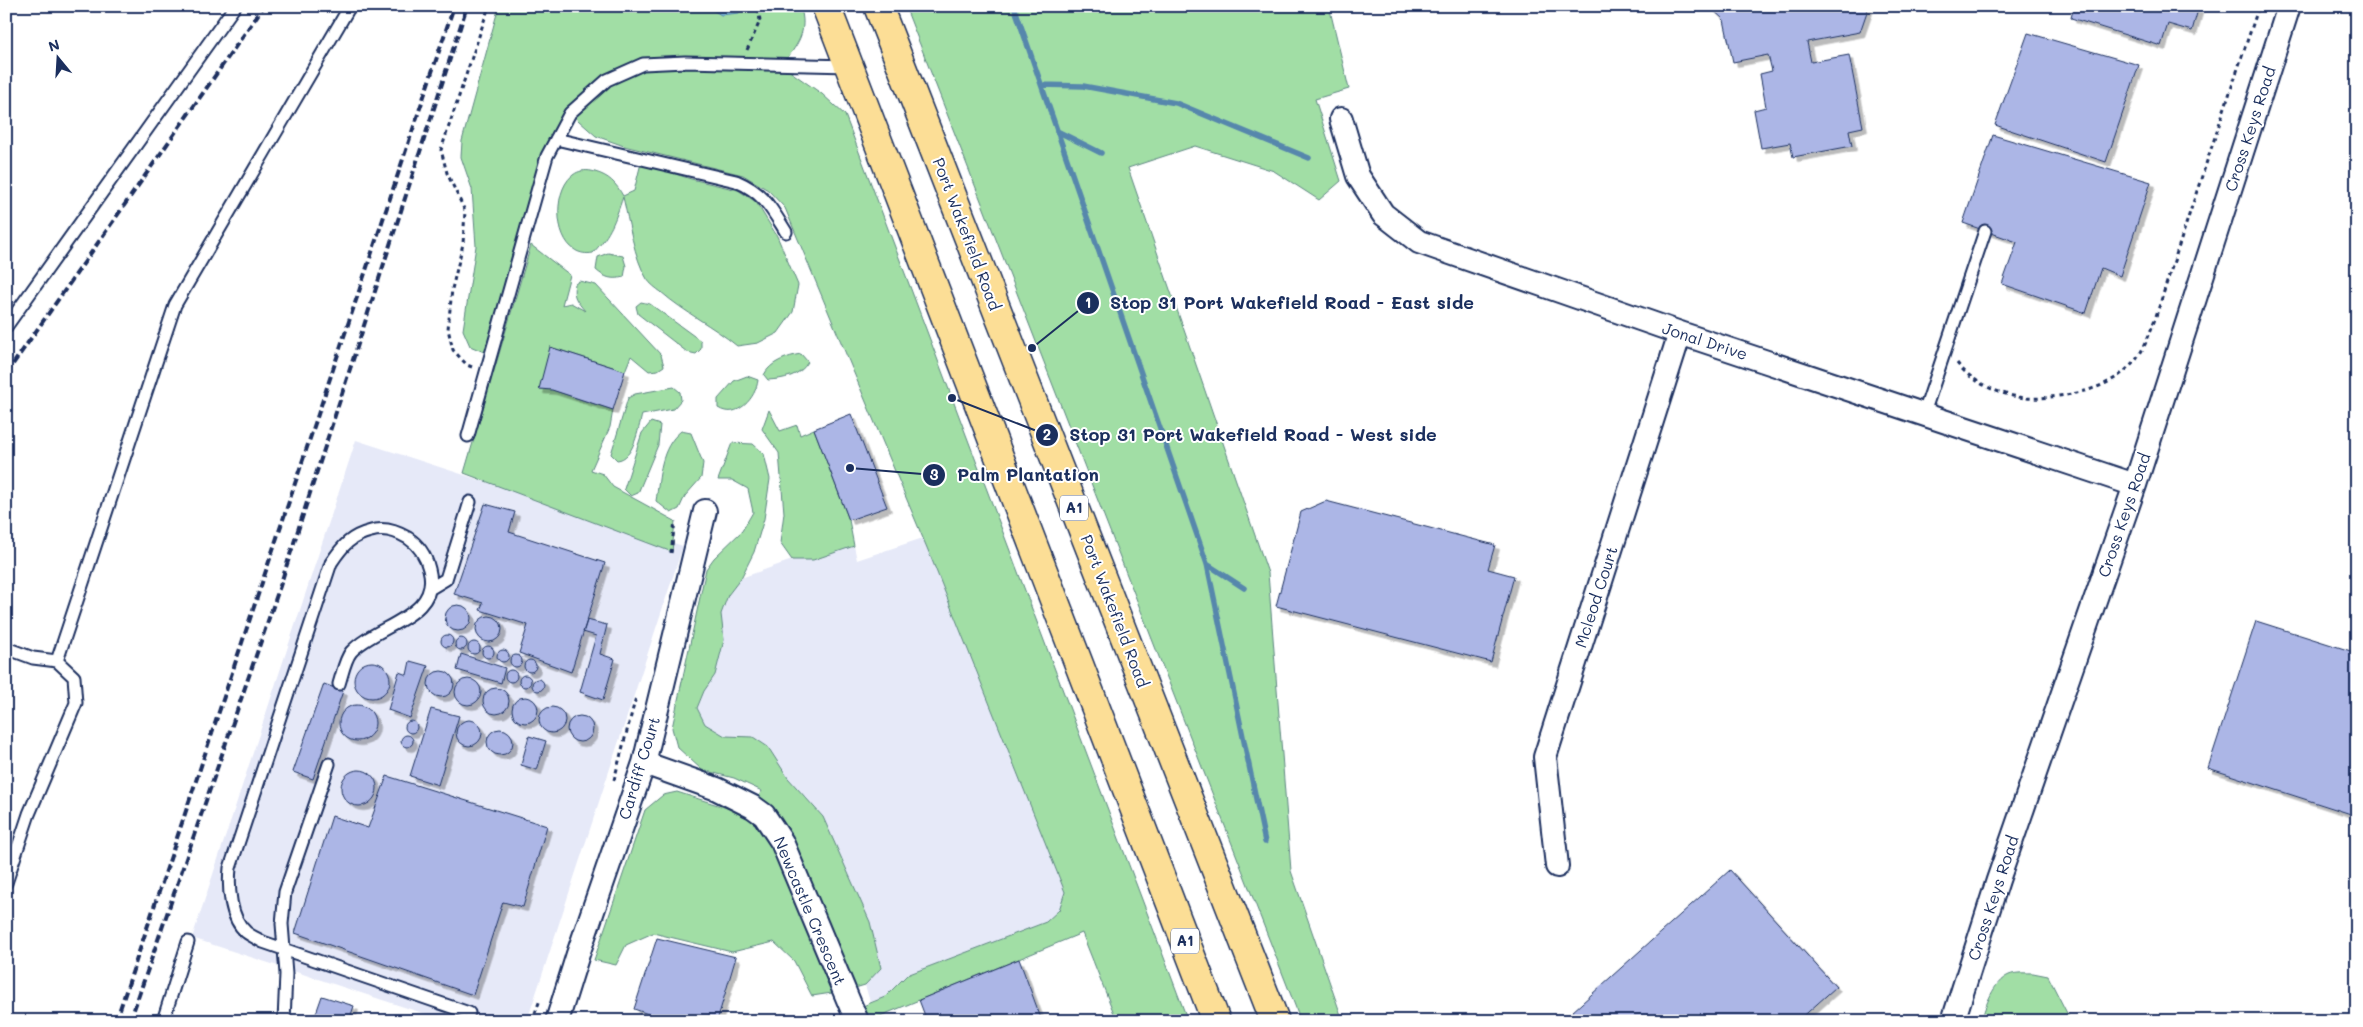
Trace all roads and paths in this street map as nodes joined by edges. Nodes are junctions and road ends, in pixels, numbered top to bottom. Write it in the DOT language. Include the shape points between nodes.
graph roads {
  1 [pos="235,6"];
  2 [pos="350,6"];
  3 [pos="488,6"];
  4 [pos="758,6"];
  5 [pos="826,6"];
  6 [pos="878,6"];
  7 [pos="2259,6"];
  8 [pos="2290,6"];
  9 [pos="741,64"];
  10 [pos="849,66"];
  11 [pos="1341,119"];
  12 [pos="556,139"];
  13 [pos="1985,231"];
  14 [pos="786,232"];
  15 [pos="6,327"];
  16 [pos="1680,333"];
  17 [pos="1946,350"];
  18 [pos="487,370"];
  19 [pos="1924,414"];
  20 [pos="468,436"];
  21 [pos="2135,485"];
  22 [pos="470,502"];
  23 [pos="706,511"];
  24 [pos="675,521"];
  25 [pos="669,562"];
  26 [pos="431,588"];
  27 [pos="6,648"];
  28 [pos="57,661"];
  29 [pos="339,684"];
  30 [pos="638,689"];
  31 [pos="644,763"];
  32 [pos="329,764"];
  33 [pos="611,790"];
  34 [pos="1557,866"];
  35 [pos="6,883"];
  36 [pos="188,942"];
  37 [pos="284,950"];
  38 [pos="542,993"];
  39 [pos="468,1013"];
  40 [pos="163,1021"];
  41 [pos="284,1021"];
  42 [pos="532,1021"];
  43 [pos="557,1021"];
  44 [pos="857,1021"];
  45 [pos="1216,1021"];
  46 [pos="1275,1021"];
  47 [pos="1953,1021"];
  1 -- 15 [label="lane"];
  2 -- 28 [label="lane" via="175,305"];
  3 -- 18 [label="path" via="441,150 447,173 465,211 463,244 452,289 448,329 453,350 467,365"];
  4 -- 9 [label="path" via="760,21"];
  5 -- 10 [label="highway, A1"];
  6 -- 46 [label="highway, Port Wakefield Road / A1"];
  7 -- 17 [label="path" via="2145,344 2134,362 2093,390 2030,399 1989,388 1961,369"];
  8 -- 21 [label="street, Cross Keys Road"];
  9 -- 10 [label="lane"];
  9 -- 12 [label="lane" via="643,64 607,80 570,113"];
  10 -- 45 [label="highway, A1"];
  11 -- 16 [label="street, Jonal Drive" via="1358,176 1383,214 1419,242"];
  12 -- 14 [label="lane" via="736,181 763,197"];
  12 -- 18 [label="lane" via="547,156"];
  13 -- 17 [label="lane"];
  16 -- 19 [label="street, Jonal Drive"];
  16 -- 34 [label="street, Mcleod Court" via="1545,757"];
  17 -- 19 [label="lane"];
  18 -- 20 [label="lane"];
  19 -- 21 [label="street, Jonal Drive"];
  21 -- 47 [label="street, Cross Keys Road" via="1998,880"];
  22 -- 26 [label="lane" via="446,579"];
  23 -- 31 [label="street, Cardiff Court"];
  24 -- 25 [label="path"];
  26 -- 29 [label="lane" via="419,608 366,639 350,653"];
  26 -- 37 [label="lane" via="426,560 419,548 393,531 376,529 356,535 341,548 331,563 230,868 228,889 234,911 245,931"];
  27 -- 28 [label="lane" via="34,658"];
  28 -- 35 [label="lane" via="74,677 76,703 29,814"];
  30 -- 33 [label="path"];
  31 -- 43 [label="street, Cardiff Court"];
  31 -- 44 [label="street, Newcastle Crescent" via="717,789 764,815 782,842"];
  32 -- 37 [label="lane" via="285,892"];
  36 -- 40 [label="lane"];
  37 -- 39 [label="lane"];
  37 -- 41 [label="lane"];
  38 -- 42 [label="path"];
}
